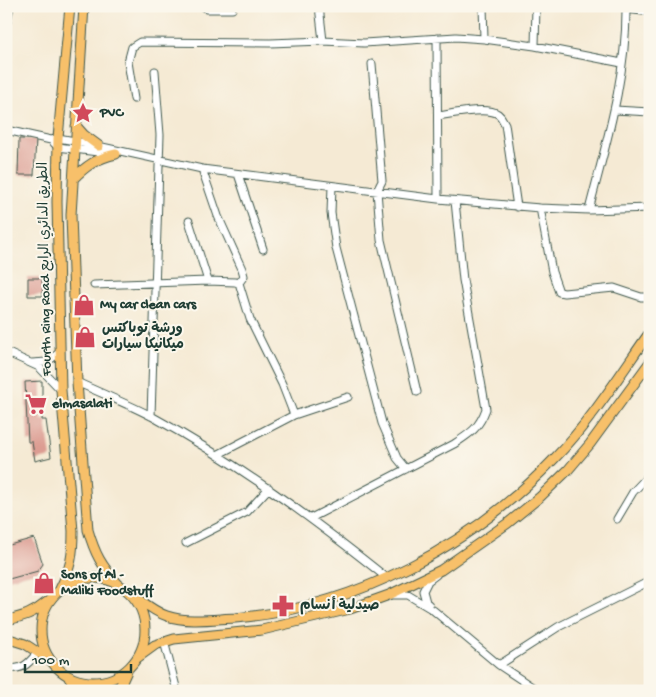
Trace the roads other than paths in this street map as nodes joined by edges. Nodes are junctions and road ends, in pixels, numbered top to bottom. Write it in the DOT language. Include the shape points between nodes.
graph roads {
  1 [pos="10,6"];
  2 [pos="70,6"];
  3 [pos="84,6"];
  4 [pos="203,6"];
  5 [pos="319,6"];
  6 [pos="484,6"];
  7 [pos="536,6"];
  8 [pos="626,7"];
  9 [pos="232,9"];
  10 [pos="650,12"];
  11 [pos="6,26"];
  12 [pos="437,38"];
  13 [pos="484,39"];
  14 [pos="322,41"];
  15 [pos="536,46"];
  16 [pos="622,63"];
  17 [pos="372,64"];
  18 [pos="155,71"];
  19 [pos="134,99"];
  20 [pos="615,110"];
  21 [pos="650,112"];
  22 [pos="438,116"];
  23 [pos="76,126"];
  24 [pos="6,130"];
  25 [pos="56,142"];
  26 [pos="75,145"];
  27 [pos="99,146"];
  28 [pos="130,153"];
  29 [pos="116,154"];
  30 [pos="158,160"];
  31 [pos="202,169"];
  32 [pos="238,174"];
  33 [pos="73,179"];
  34 [pos="332,186"];
  35 [pos="377,192"];
  36 [pos="438,199"];
  37 [pos="455,200"];
  38 [pos="516,207"];
  39 [pos="540,208"];
  40 [pos="650,208"];
  41 [pos="589,210"];
  42 [pos="189,221"];
  43 [pos="263,249"];
  44 [pos="208,281"];
  45 [pos="155,283"];
  46 [pos="239,283"];
  47 [pos="94,285"];
  48 [pos="650,297"];
  49 [pos="650,332"];
  50 [pos="6,352"];
  51 [pos="60,352"];
  52 [pos="631,359"];
  53 [pos="32,363"];
  54 [pos="648,366"];
  55 [pos="77,382"];
  56 [pos="61,390"];
  57 [pos="417,392"];
  58 [pos="348,397"];
  59 [pos="294,415"];
  60 [pos="151,416"];
  61 [pos="217,455"];
  62 [pos="406,469"];
  63 [pos="650,474"];
  64 [pos="269,488"];
  65 [pos="311,518"];
  66 [pos="617,519"];
  67 [pos="186,543"];
  68 [pos="441,570"];
  69 [pos="387,578"];
  70 [pos="650,581"];
  71 [pos="118,584"];
  72 [pos="60,590"];
  73 [pos="132,594"];
  74 [pos="389,595"];
  75 [pos="52,598"];
  76 [pos="433,610"];
  77 [pos="6,620"];
  78 [pos="6,638"];
  79 [pos="164,641"];
  80 [pos="39,652"];
  81 [pos="137,658"];
  82 [pos="50,660"];
  83 [pos="499,665"];
  84 [pos="129,668"];
  85 [pos="6,669"];
  86 [pos="68,676"];
  87 [pos="80,691"];
  88 [pos="118,691"];
  89 [pos="177,691"];
  90 [pos="538,691"];
  1 -- 11 [label="street"];
  2 -- 25 [label="main road, Fourth Ring Road الطريق الدائري الرابع"];
  3 -- 23 [label="main road, Fourth Ring Road الطريق الدائري الرابع"];
  4 -- 9 [label="street" via="207,9"];
  5 -- 14 [label="street"];
  6 -- 13 [label="street"];
  7 -- 15 [label="street"];
  8 -- 10 [label="street"];
  8 -- 16 [label="street"];
  12 -- 13 [label="street"];
  12 -- 14 [label="street" via="364,43"];
  12 -- 22 [label="street"];
  13 -- 15 [label="street"];
  14 -- 19 [label="street" via="140,42 132,47 128,62"];
  15 -- 16 [label="street"];
  16 -- 20 [label="street"];
  17 -- 35 [label="street" via="382,182"];
  18 -- 30 [label="street" via="160,135"];
  20 -- 21 [label="street"];
  20 -- 41 [label="street"];
  22 -- 36 [label="street"];
  22 -- 38 [label="street" via="490,111 502,118"];
  23 -- 26 [label="main road, Fourth Ring Road الطريق الدائري الرابع"];
  23 -- 27 [label="main road"];
  24 -- 25 [label="street"];
  25 -- 26 [label="street"];
  25 -- 51 [label="main road, Fourth Ring Road الطريق الدائري الرابع"];
  26 -- 27 [label="street"];
  26 -- 29 [label="street"];
  26 -- 33 [label="main road, Fourth Ring Road الطريق الدائري الرابع"];
  27 -- 28 [label="street"];
  28 -- 29 [label="street"];
  28 -- 30 [label="street"];
  29 -- 33 [label="main road" via="92,162"];
  30 -- 31 [label="street"];
  30 -- 45 [label="street"];
  31 -- 32 [label="street"];
  31 -- 46 [label="street" via="218,216 242,269 244,276"];
  32 -- 34 [label="street"];
  32 -- 43 [label="street"];
  33 -- 55 [label="main road, Fourth Ring Road الطريق الدائري الرابع" via="71,215"];
  34 -- 35 [label="street"];
  34 -- 62 [label="street" via="332,213 340,267 382,423 397,458"];
  35 -- 36 [label="street"];
  35 -- 57 [label="street" via="381,240"];
  36 -- 37 [label="street"];
  37 -- 38 [label="street"];
  37 -- 62 [label="street" via="463,280 486,409 473,431"];
  38 -- 39 [label="street"];
  39 -- 41 [label="street"];
  39 -- 48 [label="street" via="559,292 614,288"];
  40 -- 41 [label="street"];
  42 -- 44 [label="street"];
  44 -- 45 [label="street"];
  44 -- 46 [label="street"];
  45 -- 47 [label="street"];
  45 -- 60 [label="street"];
  46 -- 59 [label="street" via="250,319"];
  49 -- 52 [label="main road"];
  50 -- 53 [label="street"];
  51 -- 53 [label="street" via="48,362"];
  51 -- 56 [label="main road, Fourth Ring Road الطريق الدائري الرابع"];
  52 -- 54 [label="main road"];
  52 -- 69 [label="main road" via="597,409 529,483 466,533"];
  53 -- 56 [label="street"];
  54 -- 68 [label="main road" via="568,470 508,523"];
  55 -- 60 [label="street"];
  55 -- 71 [label="main road, Fourth Ring Road الطريق الدائري الرابع" via="88,530 102,565"];
  56 -- 72 [label="main road, Fourth Ring Road الطريق الدائري الرابع" via="73,551 69,571"];
  58 -- 59 [label="street"];
  59 -- 61 [label="street"];
  60 -- 61 [label="street"];
  61 -- 64 [label="street"];
  62 -- 65 [label="street"];
  63 -- 66 [label="street" via="633,492"];
  64 -- 65 [label="street"];
  64 -- 67 [label="street" via="247,512"];
  65 -- 69 [label="street"];
  68 -- 74 [label="main road"];
  68 -- 76 [label="street" via="423,591"];
  69 -- 73 [label="main road" via="300,609 216,619 167,616"];
  70 -- 83 [label="street" via="558,627"];
  71 -- 72 [label="main road" via="106,579 82,579"];
  71 -- 73 [label="main road"];
  72 -- 75 [label="main road"];
  73 -- 81 [label="main road" via="145,625 142,648"];
  74 -- 76 [label="street" via="408,596"];
  74 -- 79 [label="main road" via="350,609 262,630"];
  75 -- 77 [label="main road" via="35,612"];
  75 -- 82 [label="main road" via="41,622 43,642"];
  76 -- 83 [label="street"];
  78 -- 80 [label="main road"];
  79 -- 81 [label="main road"];
  79 -- 89 [label="street"];
  80 -- 82 [label="main road"];
  80 -- 85 [label="street" via="27,665"];
  81 -- 84 [label="main road"];
  82 -- 86 [label="main road"];
  83 -- 90 [label="street"];
  84 -- 86 [label="main road" via="112,678 93,682"];
  84 -- 88 [label="main road"];
  86 -- 87 [label="main road"];
}
